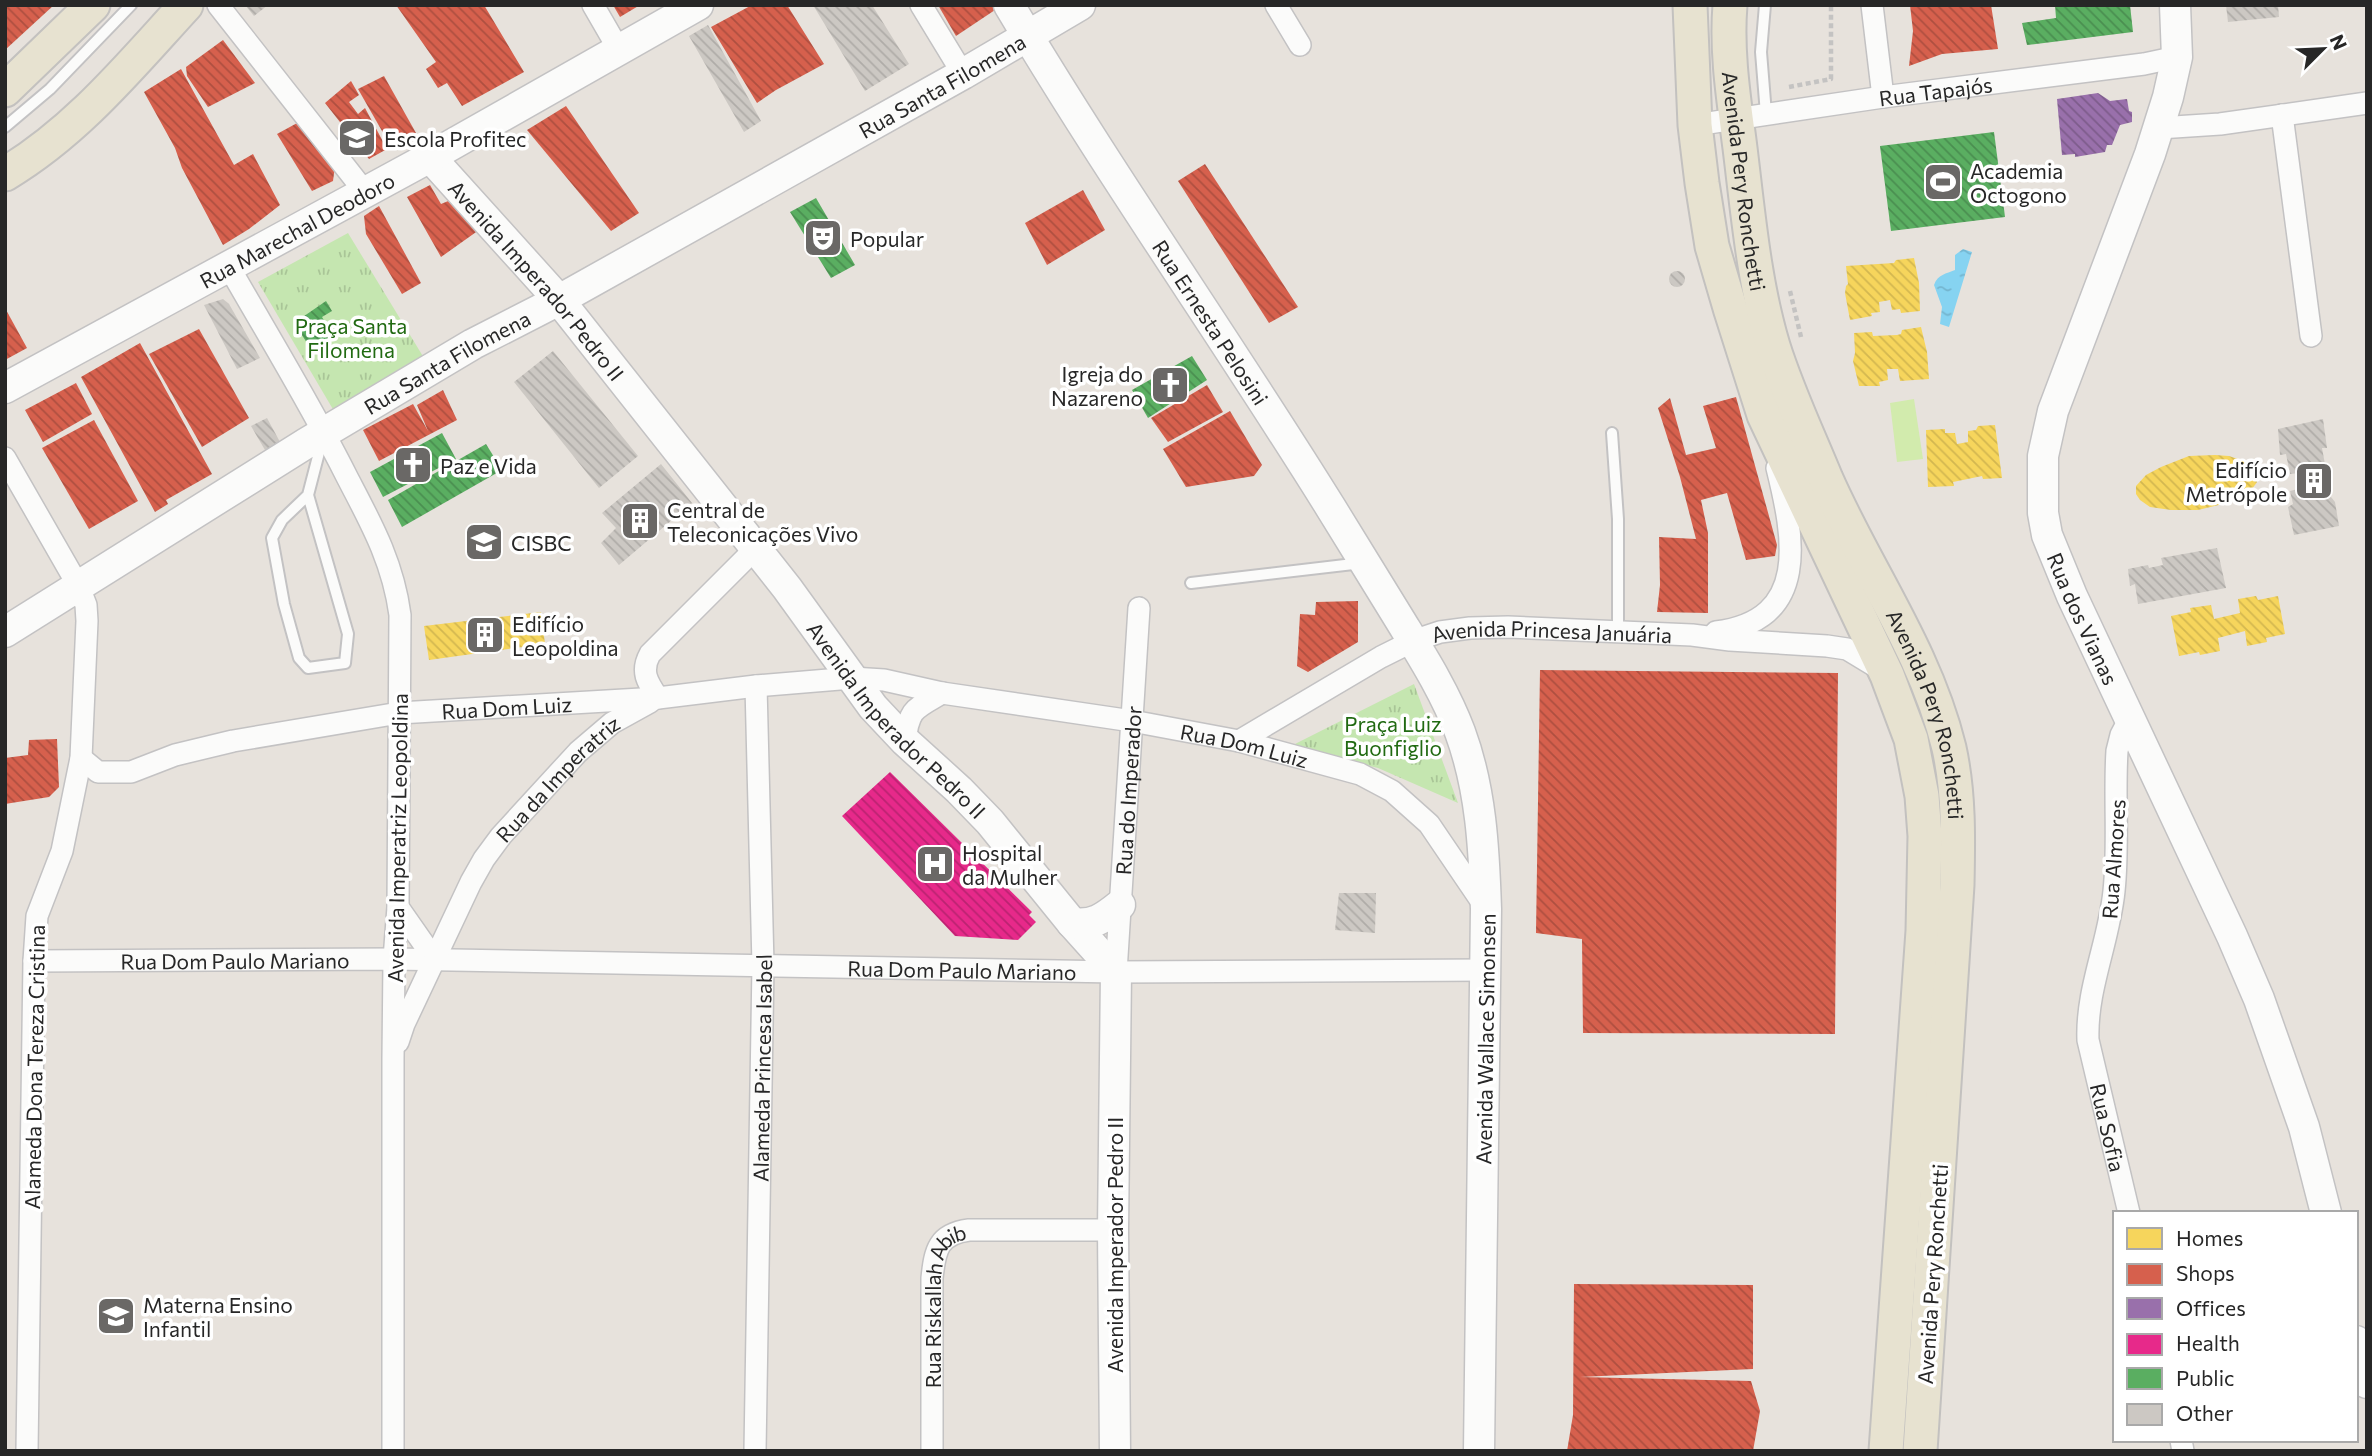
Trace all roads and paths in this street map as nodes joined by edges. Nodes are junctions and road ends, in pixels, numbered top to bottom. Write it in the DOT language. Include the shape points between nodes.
graph roads {
  1 [pos="93,5"];
  2 [pos="131,5"];
  3 [pos="186,5"];
  4 [pos="218,5"];
  5 [pos="593,5"];
  6 [pos="698,5"];
  7 [pos="921,5"];
  8 [pos="1009,5"];
  9 [pos="1080,5"];
  10 [pos="1276,5"];
  11 [pos="1690,5"];
  12 [pos="1730,5"];
  13 [pos="1765,5"];
  14 [pos="1872,5"];
  15 [pos="2175,5"];
  16 [pos="1027,36"];
  17 [pos="1300,45"];
  18 [pos="619,50"];
  19 [pos="2177,57"];
  20 [pos="963,74"];
  21 [pos="5,90"];
  22 [pos="1883,97"];
  23 [pos="2367,103"];
  24 [pos="2282,115"];
  25 [pos="1751,117"];
  26 [pos="1695,125"];
  27 [pos="5,127"];
  28 [pos="2160,128"];
  29 [pos="430,157"];
  30 [pos="5,174"];
  31 [pos="365,192"];
  32 [pos="229,267"];
  33 [pos="1787,280"];
  34 [pos="559,300"];
  35 [pos="2311,336"];
  36 [pos="1803,344"];
  37 [pos="5,388"];
  38 [pos="1764,415"];
  39 [pos="325,433"];
  40 [pos="1612,433"];
  41 [pos="5,458"];
  42 [pos="309,495"];
  43 [pos="755,548"];
  44 [pos="1364,562"];
  45 [pos="1191,583"];
  46 [pos="79,587"];
  47 [pos="1139,608"];
  48 [pos="5,632"];
  49 [pos="1618,632"];
  50 [pos="1692,635"];
  51 [pos="1413,641"];
  52 [pos="1887,675"];
  53 [pos="852,678"];
  54 [pos="756,686"];
  55 [pos="942,692"];
  56 [pos="658,698"];
  57 [pos="399,713"];
  58 [pos="2129,720"];
  59 [pos="1132,721"];
  60 [pos="905,741"];
  61 [pos="1239,741"];
  62 [pos="82,758"];
  63 [pos="1120,905"];
  64 [pos="398,907"];
  65 [pos="1486,909"];
  66 [pos="1073,923"];
  67 [pos="394,959"];
  68 [pos="435,960"];
  69 [pos="34,961"];
  70 [pos="763,965"];
  71 [pos="1486,970"];
  72 [pos="1116,972"];
  73 [pos="2088,1040"];
  74 [pos="393,1059"];
  75 [pos="2129,1211"];
  76 [pos="2325,1211"];
  77 [pos="1112,1230"];
  78 [pos="2358,1349"];
  79 [pos="2367,1384"];
  80 [pos="27,1451"];
  81 [pos="393,1451"];
  82 [pos="755,1451"];
  83 [pos="932,1451"];
  84 [pos="1115,1451"];
  85 [pos="1479,1451"];
  86 [pos="1886,1451"];
  87 [pos="1920,1451"];
  1 -- 21 [label="main road"];
  2 -- 27 [label="lane" via="50,89"];
  3 -- 30 [label="main road" via="84,114 56,140"];
  4 -- 31 [label="street"];
  5 -- 18 [label="street"];
  6 -- 18 [label="street, Rua Marechal Deodoro"];
  7 -- 20 [label="street"];
  8 -- 16 [label="street, Rua Ernesta Pelosini"];
  9 -- 16 [label="street, Rua Santa Filomena"];
  10 -- 17 [label="street"];
  11 -- 26 [label="main road, Avenida Pery Ronchetti"];
  12 -- 25 [label="main road, Avenida Pery Ronchetti" via="1730,42"];
  13 -- 25 [label="lane"];
  14 -- 22 [label="street"];
  15 -- 19 [label="street, Rua dos Vianas"];
  16 -- 20 [label="street, Rua Santa Filomena"];
  16 -- 44 [label="street, Rua Ernesta Pelosini"];
  18 -- 29 [label="street, Rua Marechal Deodoro"];
  19 -- 22 [label="street, Rua Tapajós"];
  19 -- 28 [label="street, Rua dos Vianas"];
  20 -- 34 [label="street, Rua Santa Filomena"];
  22 -- 25 [label="street, Rua Tapajós"];
  23 -- 24 [label="street"];
  24 -- 28 [label="street"];
  24 -- 35 [label="street"];
  25 -- 26 [label="street, Rua Tapajós"];
  25 -- 87 [label="main road, Avenida Pery Ronchetti" via="1762,300 1773,346 1828,482 1923,671 1937,706 1955,781 1957,885"];
  26 -- 38 [label="main road, Avenida Pery Ronchetti" via="1712,246"];
  28 -- 58 [label="street, Rua dos Vianas" via="2053,411 2043,456 2047,534"];
  29 -- 31 [label="street, Rua Marechal Deodoro"];
  29 -- 34 [label="street, Avenida Imperador Pedro II"];
  31 -- 32 [label="street, Rua Marechal Deodoro"];
  32 -- 37 [label="street, Rua Marechal Deodoro"];
  32 -- 39 [label="street, Avenida Imperatriz Leopoldina"];
  33 -- 36 [label="path"];
  34 -- 39 [label="street, Rua Santa Filomena" via="474,344"];
  34 -- 43 [label="street, Avenida Imperador Pedro II"];
  38 -- 50 [label="street, Avenida Princesa Januária" via="1790,538 1790,566 1782,594 1774,607 1748,625"];
  38 -- 52 [label="main road, Avenida Pery Ronchetti"];
  39 -- 42 [label="lane"];
  39 -- 46 [label="street, Rua Santa Filomena"];
  39 -- 57 [label="street, Avenida Imperatriz Leopoldina" via="393,578 400,615"];
  40 -- 49 [label="lane"];
  41 -- 46 [label="street, Alameda Dona Tereza Cristina"];
  42 -- 42 [label="lane" via="348,634 345,663 308,668 299,658 284,604 272,538 282,520"];
  43 -- 53 [label="street, Avenida Imperador Pedro II"];
  43 -- 56 [label="street" via="650,654 645,676"];
  44 -- 45 [label="lane"];
  44 -- 51 [label="street, Rua Ernesta Pelosini"];
  46 -- 48 [label="street, Rua Santa Filomena" via="29,610"];
  46 -- 62 [label="street, Alameda Dona Tereza Cristina" via="87,621"];
  47 -- 59 [label="street, Rua do Imperador"];
  49 -- 50 [label="street, Avenida Princesa Januária"];
  49 -- 51 [label="street, Avenida Princesa Januária" via="1470,628"];
  50 -- 52 [label="street, Avenida Princesa Januária" via="1847,649"];
  51 -- 61 [label="street, Avenida Princesa Januária"];
  51 -- 65 [label="street, Avenida Wallace Simonsen" via="1443,692 1475,783"];
  52 -- 86 [label="main road, Avenida Pery Ronchetti" via="1912,739 1925,836 1923,931"];
  53 -- 54 [label="street, Rua Dom Luiz"];
  53 -- 55 [label="street, Rua Dom Luiz"];
  53 -- 60 [label="street, Avenida Imperador Pedro II"];
  54 -- 56 [label="street, Rua Dom Luiz"];
  54 -- 70 [label="street, Alameda Princesa Isabel"];
  55 -- 59 [label="street, Rua Dom Luiz"];
  55 -- 60 [label="street" via="912,712"];
  56 -- 57 [label="street, Rua Dom Luiz"];
  56 -- 68 [label="street, Rua da Imperatriz" via="612,723 552,778 508,828 471,882"];
  57 -- 62 [label="street, Rua Dom Luiz" via="233,741 131,772 98,772"];
  57 -- 64 [label="street, Avenida Imperatriz Leopoldina"];
  58 -- 73 [label="street, Rua Almores" via="2117,751 2114,891 2089,1007"];
  58 -- 76 [label="street, Rua dos Vianas" via="2259,999 2304,1127"];
  59 -- 61 [label="street, Rua Dom Luiz"];
  59 -- 63 [label="street, Rua do Imperador"];
  60 -- 66 [label="street, Avenida Imperador Pedro II" via="990,822"];
  61 -- 65 [label="street, Rua Dom Luiz" via="1360,774 1392,791 1429,824"];
  62 -- 69 [label="street, Alameda Dona Tereza Cristina" via="62,851 37,916"];
  63 -- 66 [label="street" via="1096,922"];
  63 -- 72 [label="street, Rua do Imperador"];
  64 -- 67 [label="street, Avenida Imperatriz Leopoldina"];
  64 -- 68 [label="street"];
  65 -- 71 [label="street, Avenida Wallace Simonsen"];
  66 -- 72 [label="street, Avenida Imperador Pedro II"];
  67 -- 68 [label="street, Rua Dom Paulo Mariano"];
  67 -- 69 [label="street, Rua Dom Paulo Mariano"];
  67 -- 74 [label="street, Avenida Imperatriz Leopoldina"];
  68 -- 70 [label="street, Rua Dom Paulo Mariano"];
  68 -- 74 [label="street, Rua da Imperatriz" via="404,1024"];
  69 -- 80 [label="street, Alameda Dona Tereza Cristina"];
  70 -- 72 [label="street, Rua Dom Paulo Mariano"];
  70 -- 82 [label="street, Alameda Princesa Isabel"];
  71 -- 72 [label="street, Rua Dom Paulo Mariano"];
  71 -- 85 [label="street, Avenida Wallace Simonsen"];
  72 -- 77 [label="street, Avenida Imperador Pedro II"];
  73 -- 75 [label="street, Rua Sofia"];
  74 -- 81 [label="street, Avenida Imperatriz Leopoldina"];
  77 -- 83 [label="street, Rua Riskallah Abib" via="969,1230 943,1239 932,1278"];
  77 -- 84 [label="street, Avenida Imperador Pedro II"];
  78 -- 79 [label="street"];
}
